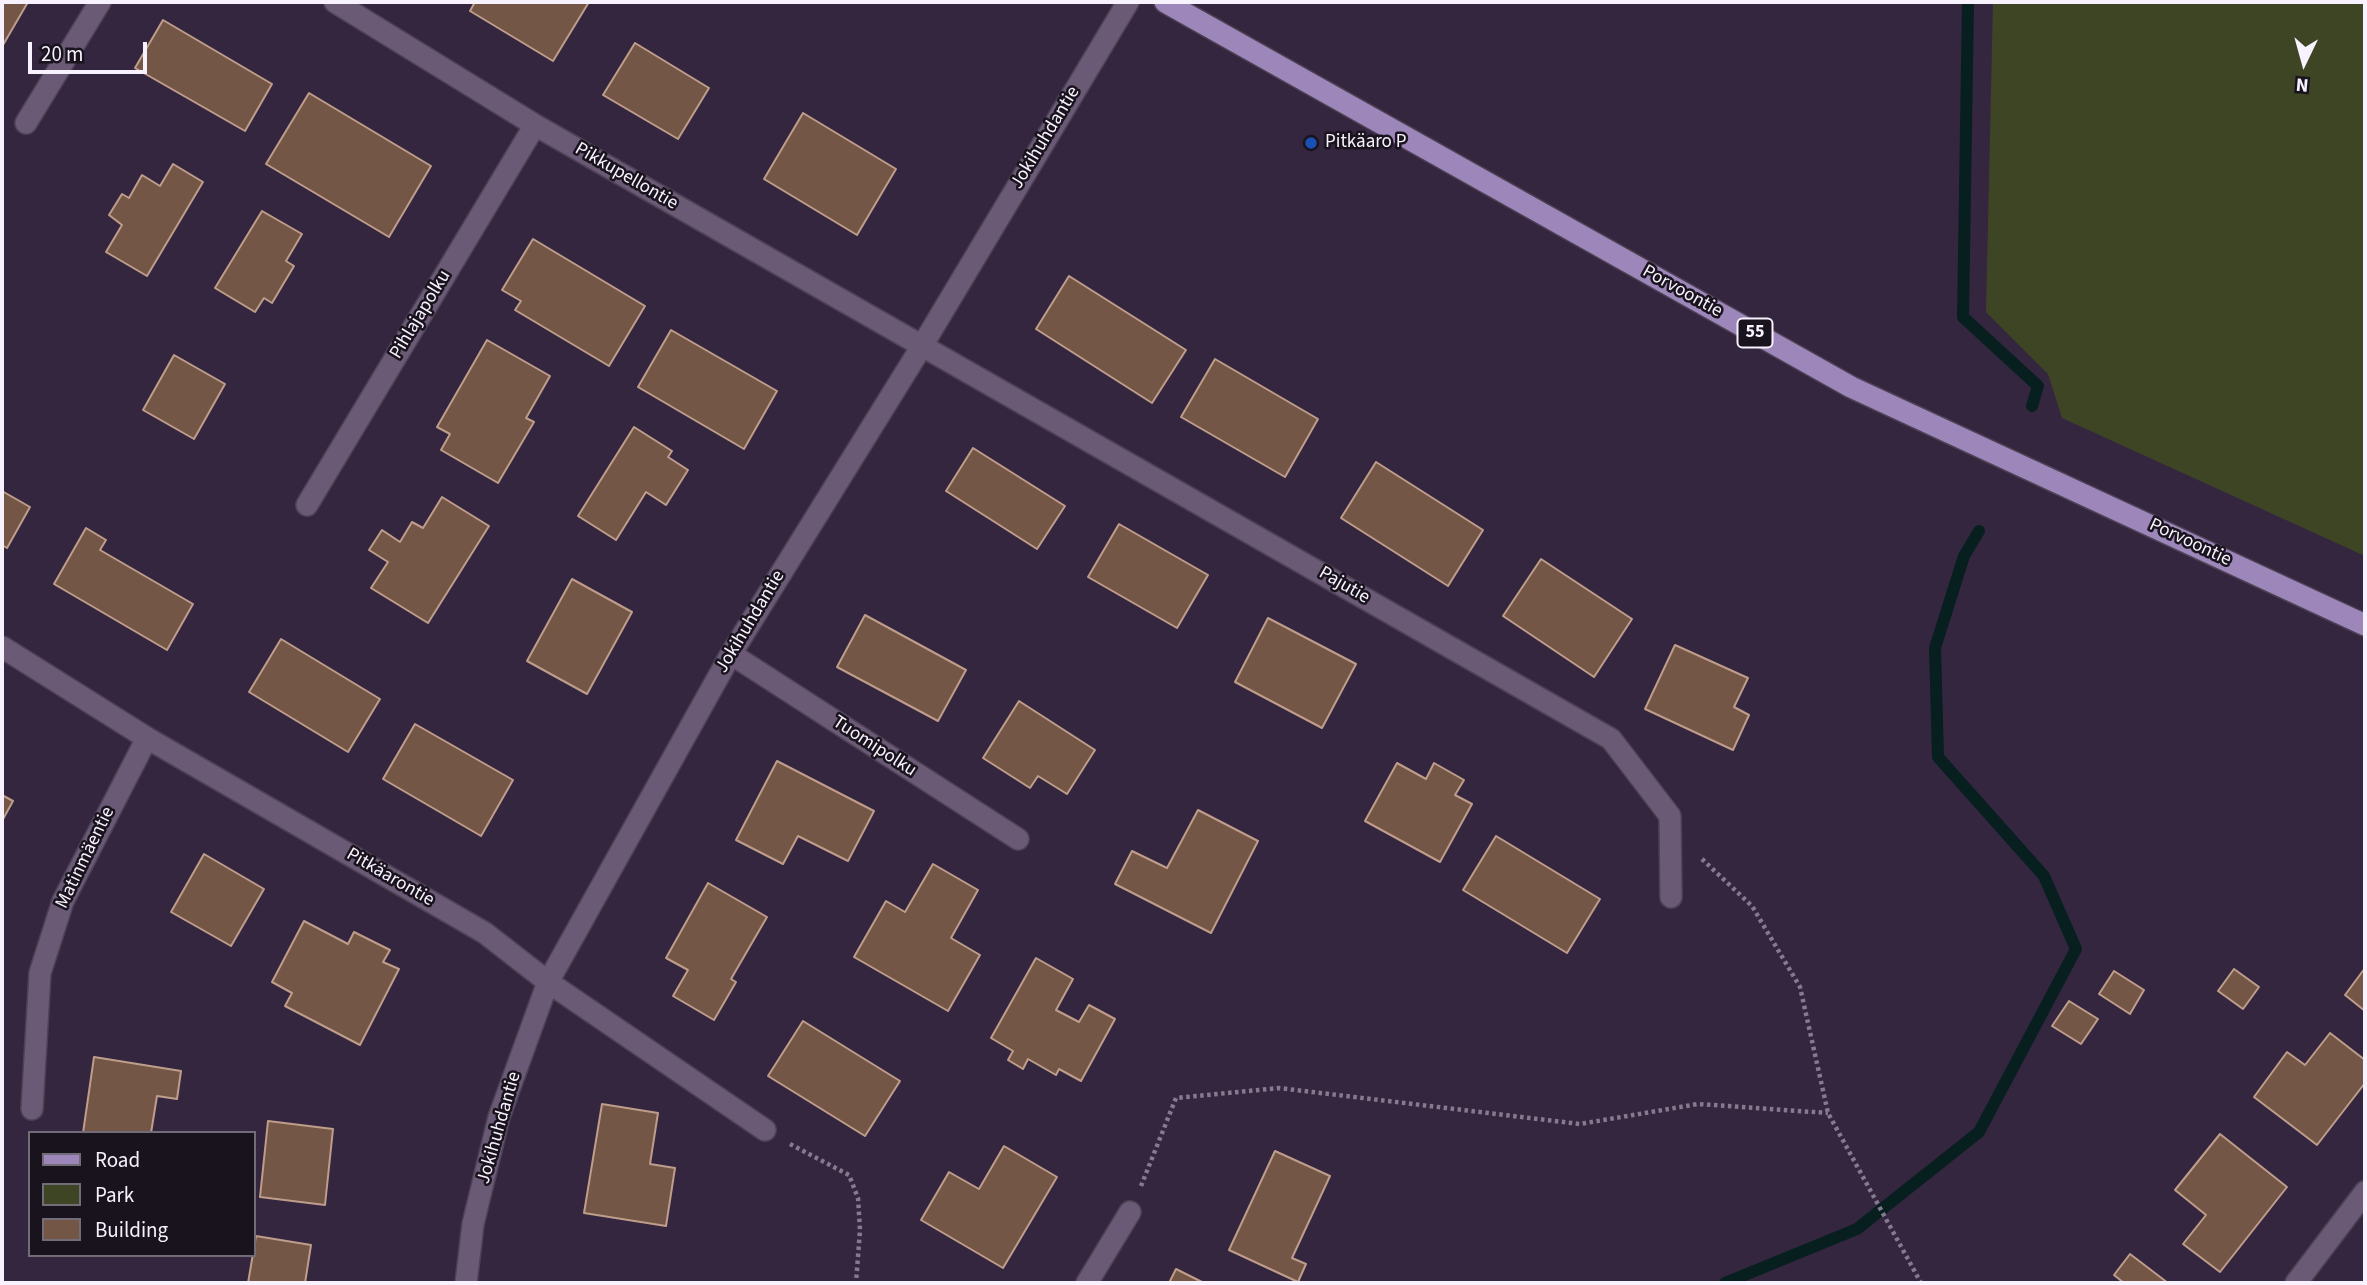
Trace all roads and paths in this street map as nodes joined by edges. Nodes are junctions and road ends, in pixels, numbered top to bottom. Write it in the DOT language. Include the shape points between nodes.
graph roads {
  1 [pos="100,2"];
  2 [pos="335,2"];
  3 [pos="1128,2"];
  4 [pos="1165,2"];
  5 [pos="26,124"];
  6 [pos="535,125"];
  7 [pos="922,346"];
  8 [pos="307,505"];
  9 [pos="2365,625"];
  10 [pos="2,648"];
  11 [pos="730,654"];
  12 [pos="147,738"];
  13 [pos="1670,830"];
  14 [pos="1018,839"];
  15 [pos="1671,897"];
  16 [pos="548,982"];
  17 [pos="32,1109"];
  18 [pos="1828,1113"];
  19 [pos="765,1130"];
  20 [pos="2365,1192"];
  21 [pos="1130,1212"];
  22 [pos="466,1283"];
  23 [pos="856,1283"];
  24 [pos="1087,1283"];
  25 [pos="1921,1283"];
  26 [pos="2296,1283"];
  1 -- 5 [label="street"];
  2 -- 6 [label="street, Pikkupellontie"];
  3 -- 7 [label="street, Jokihuhdantie"];
  4 -- 9 [label="main road, Porvoontie / 55" via="1851,387"];
  6 -- 7 [label="street, Pikkupellontie"];
  6 -- 8 [label="street, Pihlajapolku"];
  7 -- 11 [label="street, Jokihuhdantie"];
  7 -- 13 [label="street, Pajutie" via="1611,739 1670,816"];
  10 -- 12 [label="street, Pitkäarontie"];
  11 -- 14 [label="street, Tuomipolku"];
  11 -- 16 [label="street, Jokihuhdantie"];
  12 -- 16 [label="street, Pitkäarontie" via="485,933"];
  12 -- 17 [label="street, Matinmäentie" via="63,901 40,973"];
  13 -- 15 [label="street, Pajutie"];
  13 -- 18 [label="path" via="1752,906 1800,987"];
  16 -- 19 [label="street, Pitkäarontie"];
  16 -- 22 [label="street, Jokihuhdantie" via="499,1117 473,1224"];
  18 -- 21 [label="path" via="1698,1104 1580,1124 1279,1088 1176,1098"];
  18 -- 25 [label="path"];
  19 -- 23 [label="path" via="849,1175 858,1198"];
  20 -- 26 [label="street"];
  21 -- 24 [label="street"];
}
